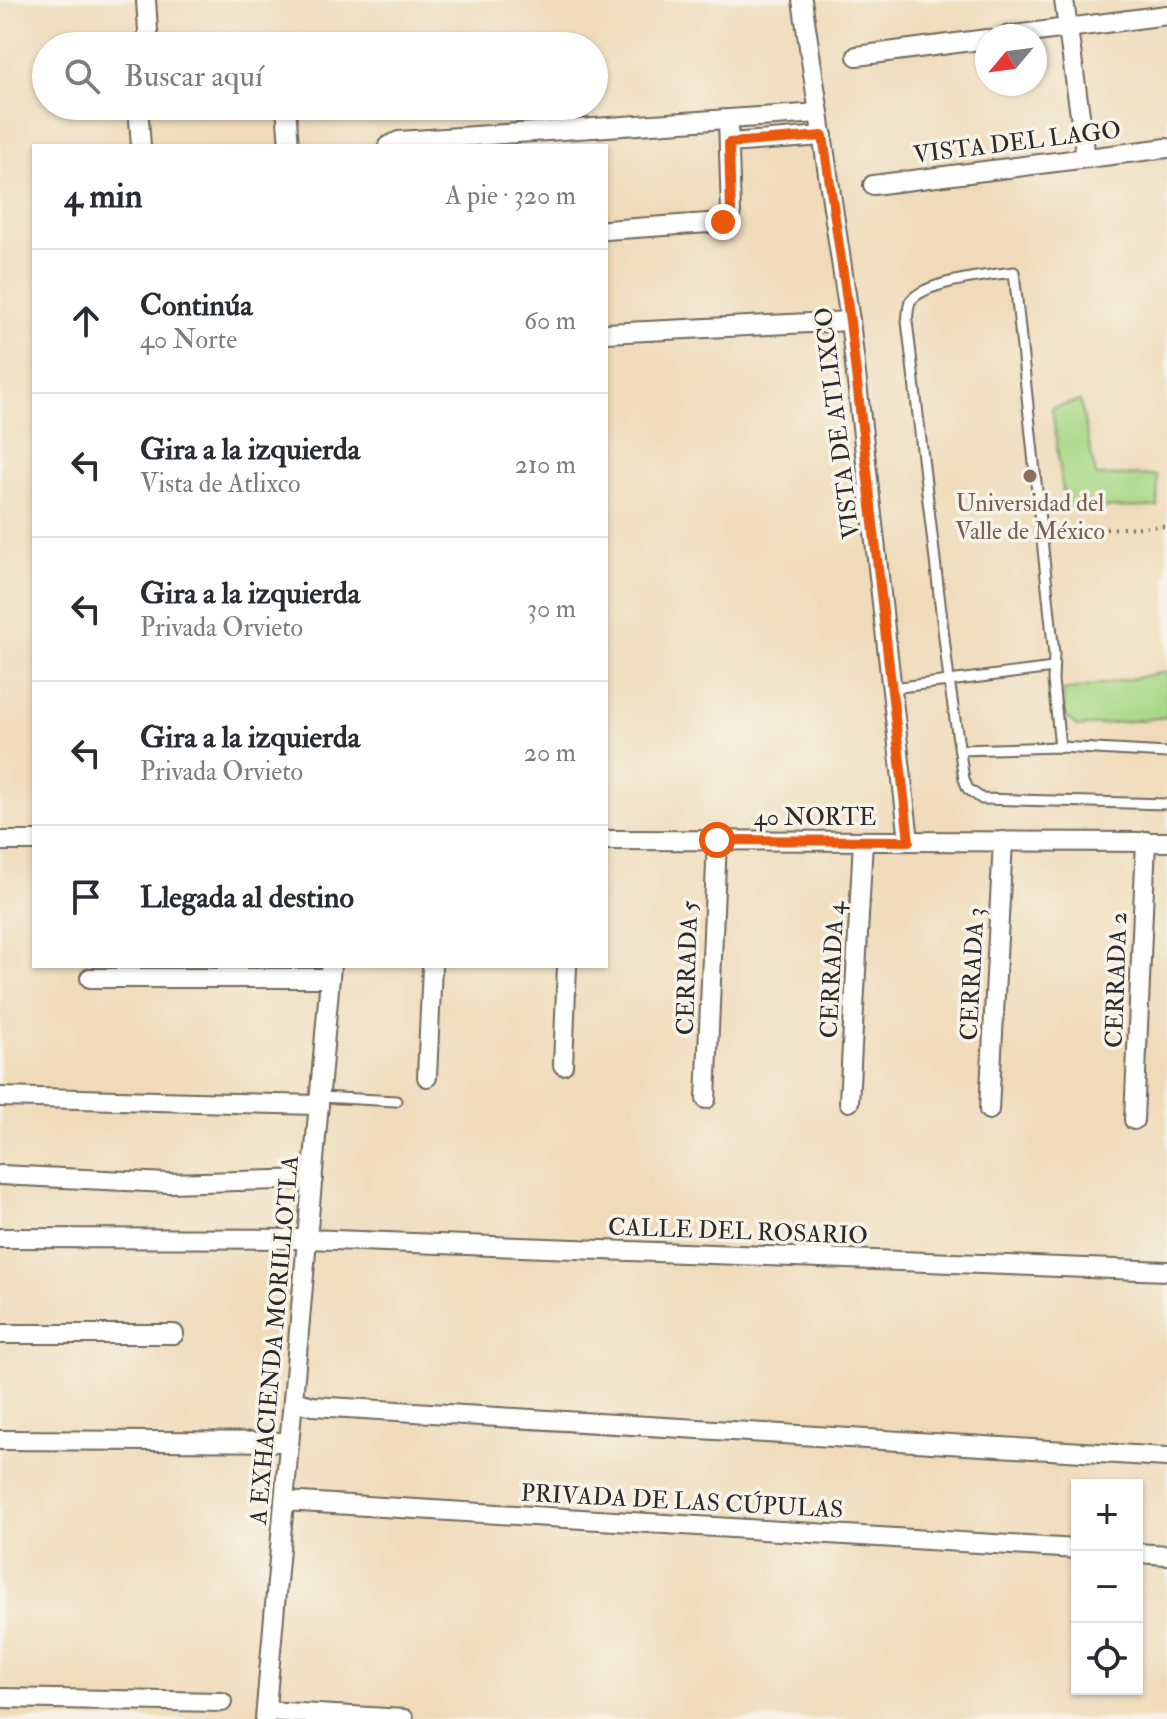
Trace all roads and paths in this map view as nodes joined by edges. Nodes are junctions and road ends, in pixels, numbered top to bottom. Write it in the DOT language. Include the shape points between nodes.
graph roads {
  1 [pos="146,0"];
  2 [pos="802,0"];
  3 [pos="1064,0"];
  4 [pos="1167,15"];
  5 [pos="1068,28"];
  6 [pos="1047,31"];
  7 [pos="148,32"];
  8 [pos="975,41"];
  9 [pos="857,56"];
  10 [pos="819,113"];
  11 [pos="139,120"];
  12 [pos="287,120"];
  13 [pos="728,120"];
  14 [pos="823,136"];
  15 [pos="729,143"];
  16 [pos="141,144"];
  17 [pos="289,144"];
  18 [pos="392,144"];
  19 [pos="1167,148"];
  20 [pos="1086,158"];
  21 [pos="873,185"];
  22 [pos="608,230"];
  23 [pos="850,321"];
  24 [pos="608,333"];
  25 [pos="1167,526"];
  26 [pos="1041,532"];
  27 [pos="1053,668"];
  28 [pos="949,680"];
  29 [pos="892,688"];
  30 [pos="1060,747"];
  31 [pos="960,750"];
  32 [pos="1167,753"];
  33 [pos="1167,804"];
  34 [pos="608,840"];
  35 [pos="717,840"];
  36 [pos="0,841"];
  37 [pos="32,841"];
  38 [pos="863,841"];
  39 [pos="909,841"];
  40 [pos="1003,841"];
  41 [pos="1146,841"];
  42 [pos="1167,842"];
  43 [pos="432,968"];
  44 [pos="567,968"];
  45 [pos="331,972"];
  46 [pos="90,978"];
  47 [pos="563,1065"];
  48 [pos="427,1077"];
  49 [pos="0,1097"];
  50 [pos="706,1099"];
  51 [pos="319,1101"];
  52 [pos="396,1101"];
  53 [pos="849,1102"];
  54 [pos="989,1110"];
  55 [pos="1134,1120"];
  56 [pos="0,1175"];
  57 [pos="313,1179"];
  58 [pos="0,1238"];
  59 [pos="307,1239"];
  60 [pos="1167,1271"];
  61 [pos="0,1334"];
  62 [pos="174,1334"];
  63 [pos="293,1401"];
  64 [pos="0,1440"];
  65 [pos="289,1442"];
  66 [pos="1167,1457"];
  67 [pos="284,1501"];
  68 [pos="1071,1549"];
  69 [pos="1143,1553"];
  70 [pos="1167,1555"];
  71 [pos="0,1698"];
  72 [pos="222,1702"];
  73 [pos="265,1715"];
  74 [pos="404,1719"];
  1 -- 7 [label="street"];
  2 -- 10 [label="street, VISTA DE ATLIXCO"];
  3 -- 5 [label="street"];
  4 -- 5 [label="street"];
  5 -- 6 [label="street"];
  5 -- 20 [label="street"];
  8 -- 9 [label="street"];
  10 -- 13 [label="street"];
  10 -- 14 [label="street, VISTA DE ATLIXCO"];
  11 -- 16 [label="street"];
  12 -- 17 [label="street"];
  13 -- 15 [label="street"];
  13 -- 18 [label="street"];
  14 -- 15 [label="street"];
  14 -- 23 [label="street, VISTA DE ATLIXCO"];
  15 -- 22 [label="street" via="729,219"];
  19 -- 20 [label="street, VISTA DEL LAGO"];
  20 -- 21 [label="street, VISTA DEL LAGO"];
  23 -- 24 [label="street"];
  23 -- 29 [label="street, VISTA DE ATLIXCO"];
  25 -- 26 [label="path"];
  26 -- 27 [label="lane"];
  26 -- 28 [label="lane" via="1014,272 963,278 921,293 910,302 907,321"];
  27 -- 28 [label="lane"];
  27 -- 30 [label="lane"];
  28 -- 29 [label="lane"];
  28 -- 31 [label="lane"];
  29 -- 39 [label="street, VISTA DE ATLIXCO"];
  30 -- 31 [label="lane"];
  30 -- 32 [label="lane"];
  31 -- 33 [label="lane" via="968,789 982,799"];
  34 -- 35 [label="street, 40 NORTE"];
  35 -- 38 [label="street, 40 NORTE"];
  35 -- 50 [label="street, CERRADA 5"];
  36 -- 37 [label="street"];
  38 -- 39 [label="street, 40 NORTE"];
  38 -- 53 [label="street, CERRADA 4"];
  39 -- 40 [label="street, 40 NORTE"];
  40 -- 41 [label="street, 40 NORTE"];
  40 -- 54 [label="street, CERRADA 3"];
  41 -- 42 [label="street, 40 NORTE"];
  41 -- 55 [label="street, CERRADA 2"];
  43 -- 48 [label="street"];
  44 -- 47 [label="street"];
  45 -- 46 [label="street"];
  45 -- 51 [label="street, A EXHACIENDA MORILLOTLA"];
  49 -- 51 [label="street"];
  51 -- 52 [label="lane"];
  51 -- 57 [label="street, A EXHACIENDA MORILLOTLA"];
  56 -- 57 [label="street" via="168,1183"];
  57 -- 59 [label="street, A EXHACIENDA MORILLOTLA"];
  58 -- 59 [label="street, CALLE DEL ROSARIO"];
  59 -- 60 [label="street, CALLE DEL ROSARIO"];
  59 -- 63 [label="street, A EXHACIENDA MORILLOTLA"];
  61 -- 62 [label="street"];
  63 -- 65 [label="street, A EXHACIENDA MORILLOTLA"];
  63 -- 66 [label="street"];
  64 -- 65 [label="street"];
  65 -- 67 [label="street, A EXHACIENDA MORILLOTLA"];
  67 -- 68 [label="street, PRIVADA DE LAS CÚPULAS"];
  67 -- 73 [label="street, A EXHACIENDA MORILLOTLA"];
  69 -- 70 [label="street"];
  71 -- 72 [label="street"];
  73 -- 74 [label="street"];
}
